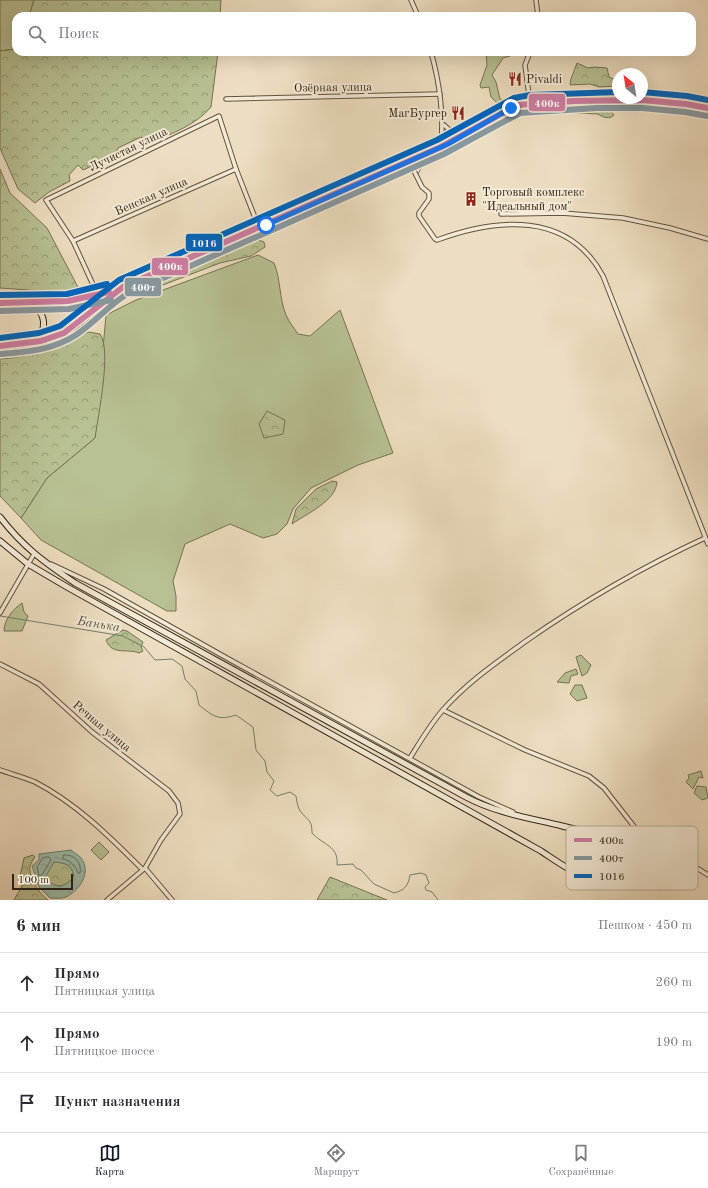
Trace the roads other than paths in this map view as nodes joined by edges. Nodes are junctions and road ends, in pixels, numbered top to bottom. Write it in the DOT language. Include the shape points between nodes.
graph roads {
  1 [pos="411,0"];
  2 [pos="536,0"];
  3 [pos="416,12"];
  4 [pos="538,12"];
  5 [pos="432,56"];
  6 [pos="528,56"];
  7 [pos="440,94"];
  8 [pos="226,99"];
  9 [pos="530,102"];
  10 [pos="708,108"];
  11 [pos="443,124"];
  12 [pos="465,135"];
  13 [pos="441,147"];
  14 [pos="409,161"];
  15 [pos="236,169"];
  16 [pos="501,214"];
  17 [pos="259,228"];
  18 [pos="708,240"];
  19 [pos="73,241"];
  20 [pos="123,287"];
  21 [pos="101,302"];
  22 [pos="0,303"];
  23 [pos="23,303"];
  24 [pos="28,343"];
  25 [pos="0,346"];
  26 [pos="0,516"];
  27 [pos="705,538"];
  28 [pos="0,541"];
  29 [pos="708,544"];
  30 [pos="34,554"];
  31 [pos="39,558"];
  32 [pos="28,564"];
  33 [pos="0,613"];
  34 [pos="0,664"];
  35 [pos="443,710"];
  36 [pos="410,758"];
  37 [pos="0,770"];
  38 [pos="525,817"];
  39 [pos="634,826"];
  40 [pos="566,827"];
  41 [pos="566,867"];
  42 [pos="144,868"];
  43 [pos="698,869"];
  44 [pos="708,875"];
  45 [pos="107,900"];
  46 [pos="172,900"];
  1 -- 3 [label="street"];
  2 -- 4 [label="street"];
  5 -- 7 [label="street"];
  6 -- 9 [label="street" via="525,65"];
  7 -- 8 [label="street, Озёрная улица"];
  7 -- 11 [label="street"];
  9 -- 10 [label="main road" via="659,102"];
  9 -- 12 [label="main road" via="511,108"];
  11 -- 12 [label="street" via="454,134"];
  11 -- 13 [label="street"];
  12 -- 13 [label="main road"];
  13 -- 14 [label="main road"];
  14 -- 17 [label="main road"];
  14 -- 27 [label="street" via="422,187 430,193 419,216 435,239 487,226 530,226 558,232 579,244 587,252 603,276"];
  15 -- 17 [label="street"];
  15 -- 19 [label="street, Венская улица"];
  15 -- 19 [label="street, Лучистая улица" via="219,116 46,200"];
  16 -- 18 [label="street" via="562,213 623,218 670,228"];
  17 -- 20 [label="main road"];
  19 -- 21 [label="street"];
  20 -- 21 [label="main road"];
  20 -- 23 [label="main road" via="73,302"];
  21 -- 24 [label="main road" via="65,332"];
  22 -- 23 [label="main road"];
  23 -- 24 [label="street" via="36,308 44,320 40,336"];
  24 -- 25 [label="main road"];
  26 -- 30 [label="street"];
  27 -- 29 [label="street"];
  27 -- 35 [label="street" via="622,579 571,610 496,662 465,687"];
  28 -- 32 [label="street"];
  30 -- 31 [label="street"];
  30 -- 32 [label="street"];
  31 -- 36 [label="street" via="104,589"];
  31 -- 38 [label="street" via="75,583 466,797 492,809"];
  32 -- 33 [label="street"];
  32 -- 41 [label="street"];
  34 -- 42 [label="street, Речная улица" via="39,684 92,732 169,792 178,803 180,814"];
  35 -- 36 [label="street"];
  35 -- 39 [label="street" via="525,750 589,776 604,788"];
  36 -- 38 [label="street" via="479,797"];
  37 -- 42 [label="street" via="34,782 61,799"];
  38 -- 40 [label="street"];
  42 -- 45 [label="street"];
  42 -- 46 [label="street"];
  43 -- 44 [label="street"];
}
